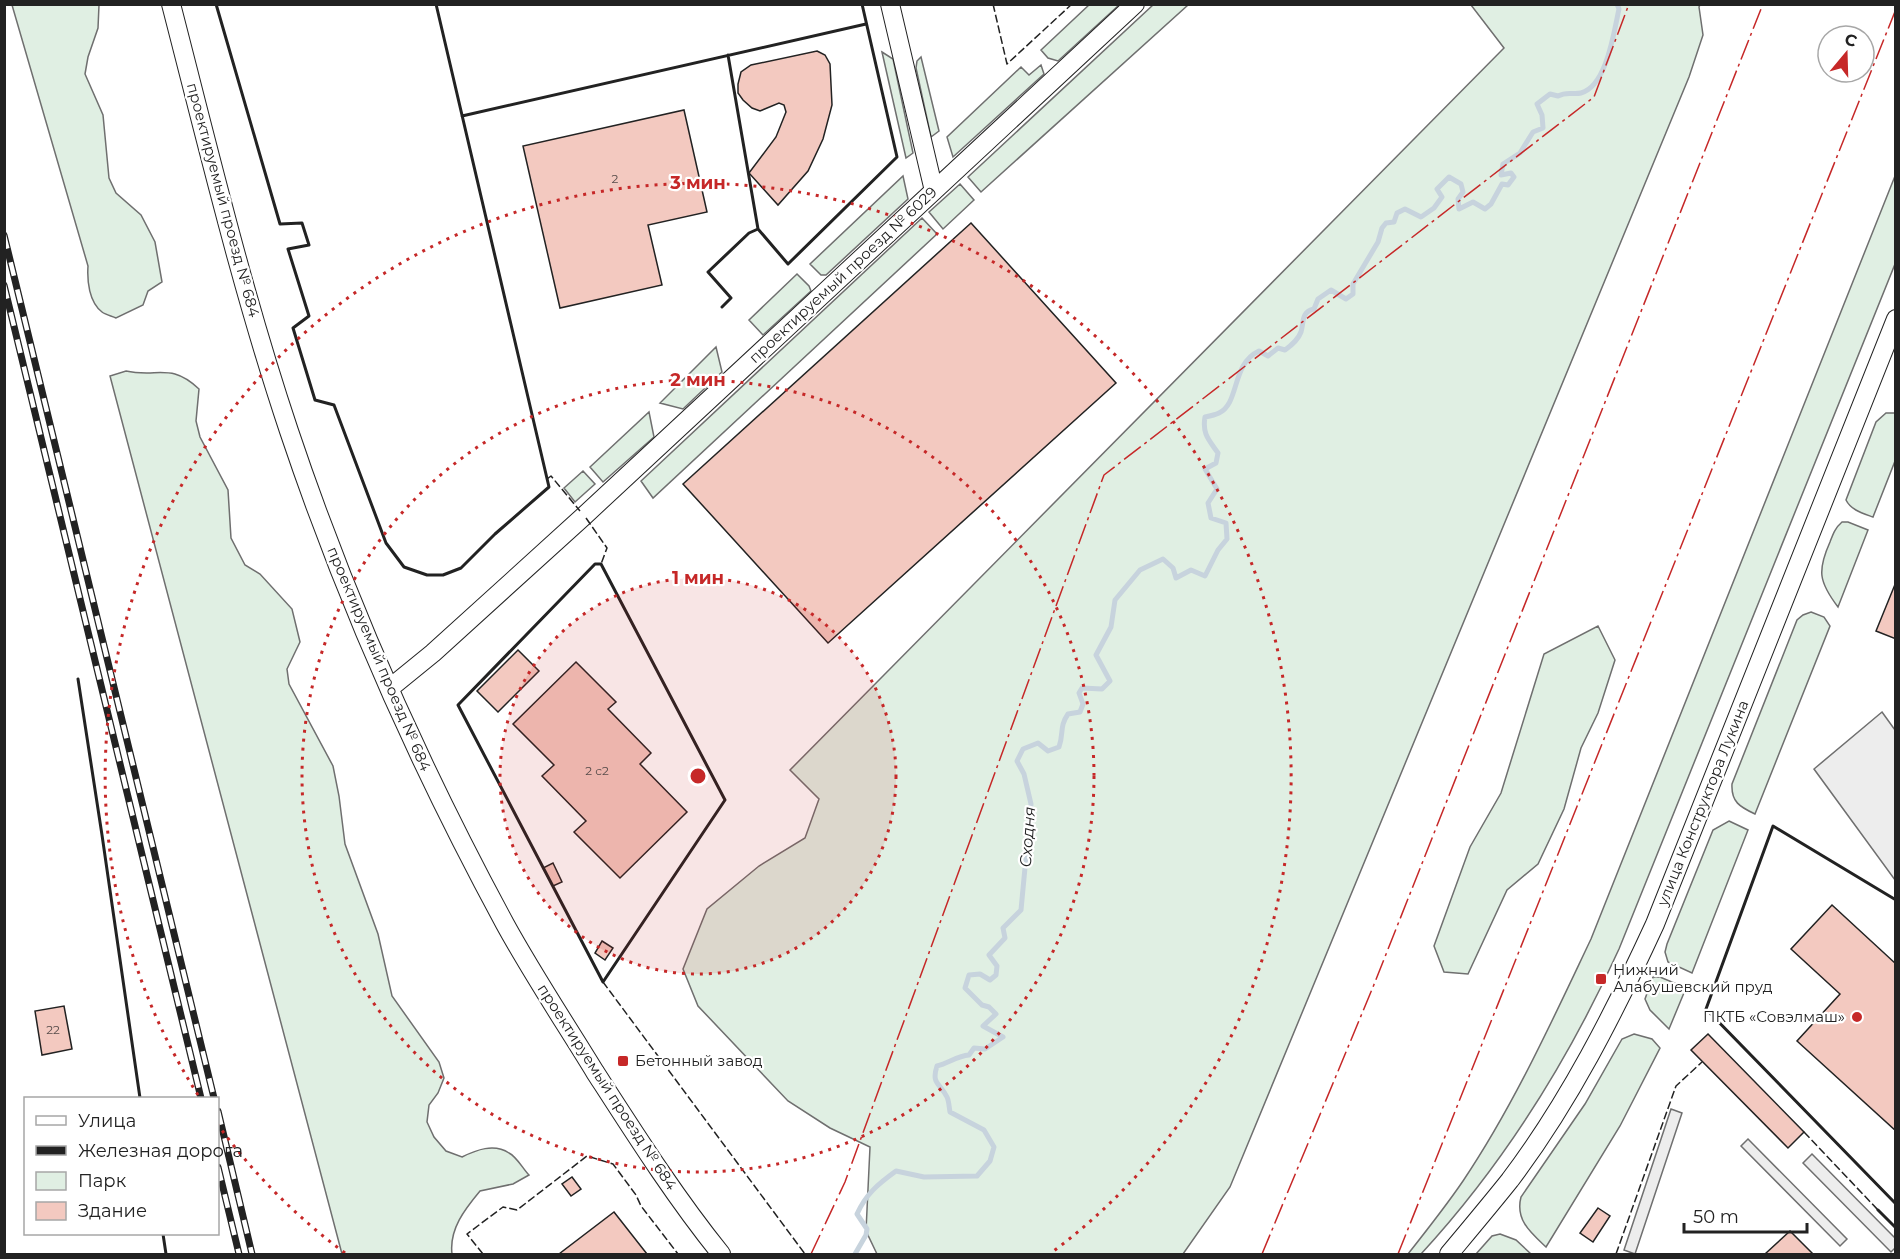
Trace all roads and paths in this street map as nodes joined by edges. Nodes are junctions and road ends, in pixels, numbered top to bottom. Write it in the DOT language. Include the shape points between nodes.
graph roads {
  1 [pos="171,4"];
  2 [pos="890,4"];
  3 [pos="1135,4"];
  4 [pos="934,191"];
  5 [pos="1896,319"];
  6 [pos="390,688"];
  7 [pos="721,1254"];
  8 [pos="1449,1254"];
  1 -- 6 [label="street, проектируемый проезд № 684" via="235,251 289,431 325,534"];
  2 -- 4 [label="street"];
  3 -- 4 [label="street, проектируемый проезд № 6029"];
  4 -- 6 [label="street, проектируемый проезд № 6029" via="584,516"];
  5 -- 8 [label="street, улица Конструктора Лукина" via="1655,924 1625,990 1585,1064 1511,1179"];
  6 -- 7 [label="street, проектируемый проезд № 684" via="425,769 523,955 616,1106"];
}
